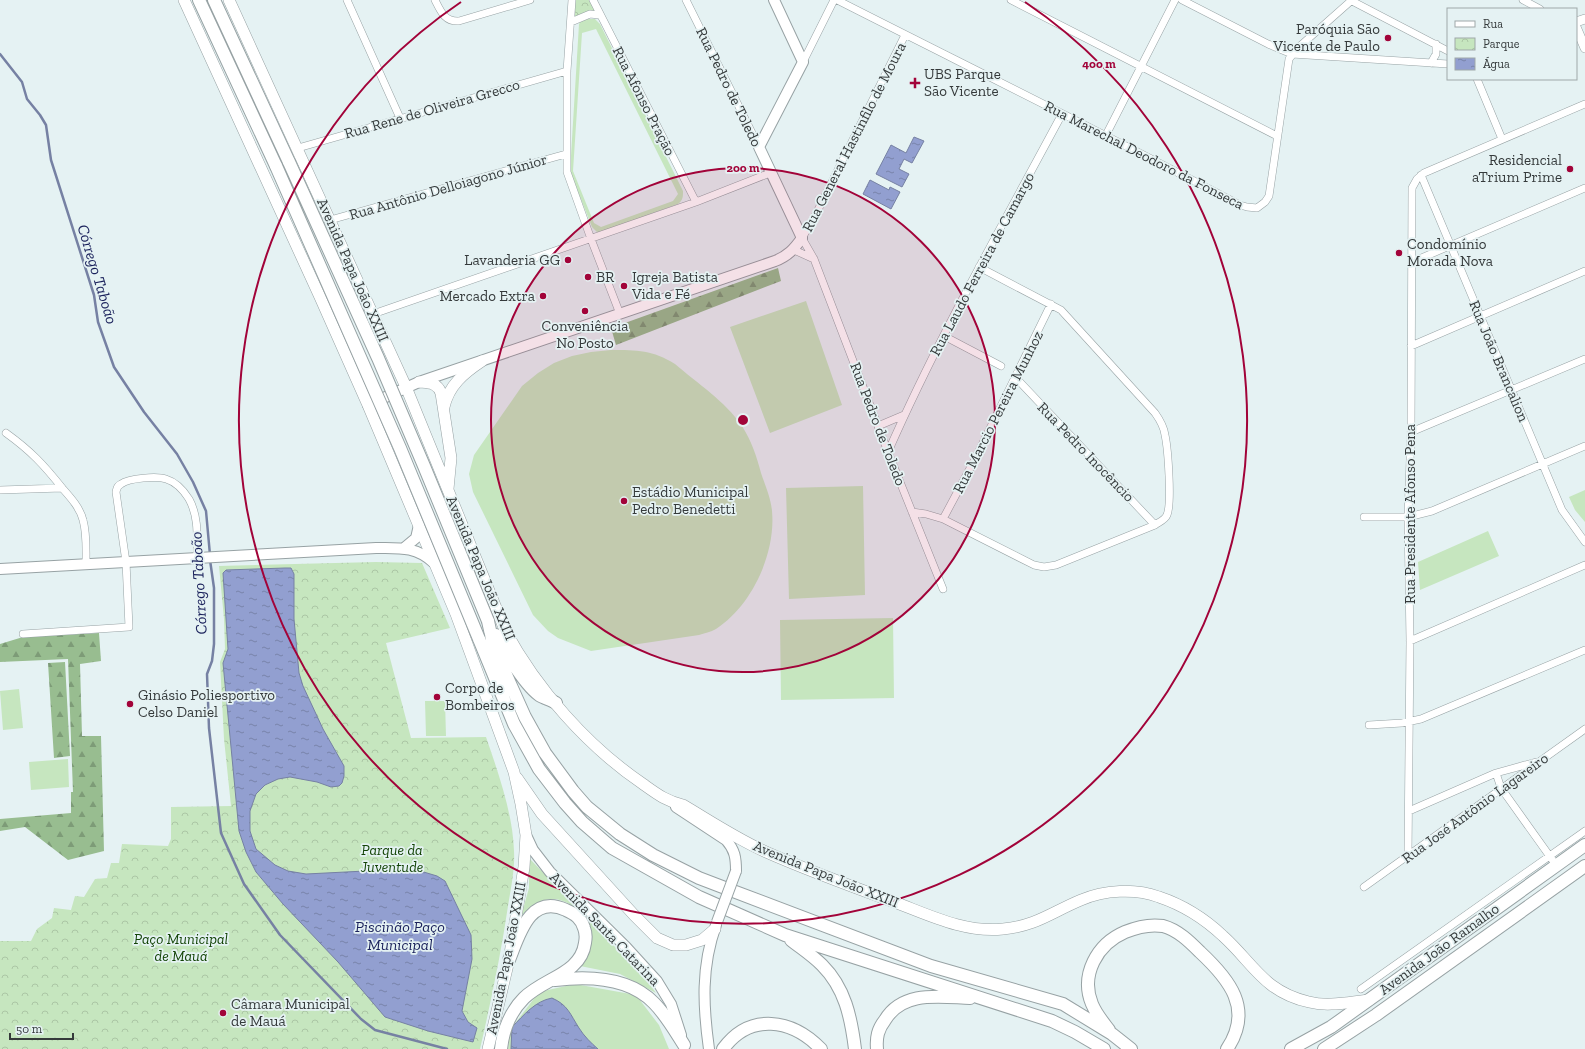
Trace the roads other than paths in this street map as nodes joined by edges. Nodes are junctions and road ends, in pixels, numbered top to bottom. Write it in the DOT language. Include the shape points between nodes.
graph roads {
  1 [pos="184,0"];
  2 [pos="199,0"];
  3 [pos="214,0"];
  4 [pos="229,0"];
  5 [pos="347,0"];
  6 [pos="435,0"];
  7 [pos="530,0"];
  8 [pos="572,0"];
  9 [pos="593,0"];
  10 [pos="686,0"];
  11 [pos="774,0"];
  12 [pos="836,0"];
  13 [pos="1011,0"];
  14 [pos="1175,0"];
  15 [pos="1182,0"];
  16 [pos="1351,0"];
  17 [pos="1523,0"];
  18 [pos="1538,8"];
  19 [pos="599,15"];
  20 [pos="571,22"];
  21 [pos="1577,29"];
  22 [pos="905,35"];
  23 [pos="1436,44"];
  24 [pos="1585,48"];
  25 [pos="1447,50"];
  26 [pos="1292,54"];
  27 [pos="803,62"];
  28 [pos="1431,63"];
  29 [pos="1447,64"];
  30 [pos="1141,65"];
  31 [pos="567,71"];
  32 [pos="1477,80"];
  33 [pos="1585,104"];
  34 [pos="1062,114"];
  35 [pos="400,118"];
  36 [pos="1106,135"];
  37 [pos="1277,136"];
  38 [pos="1502,139"];
  39 [pos="759,147"];
  40 [pos="298,148"];
  41 [pos="566,154"];
  42 [pos="770,173"];
  43 [pos="1421,175"];
  44 [pos="1585,188"];
  45 [pos="696,202"];
  46 [pos="330,220"];
  47 [pos="802,238"];
  48 [pos="591,239"];
  49 [pos="1450,246"];
  50 [pos="794,250"];
  51 [pos="814,259"];
  52 [pos="1412,262"];
  53 [pos="979,267"];
  54 [pos="1585,271"];
  55 [pos="1051,304"];
  56 [pos="373,314"];
  57 [pos="620,314"];
  58 [pos="1480,316"];
  59 [pos="944,336"];
  60 [pos="1411,346"];
  61 [pos="1585,359"];
  62 [pos="482,361"];
  63 [pos="1001,366"];
  64 [pos="1016,378"];
  65 [pos="418,382"];
  66 [pos="406,387"];
  67 [pos="1511,390"];
  68 [pos="368,405"];
  69 [pos="443,410"];
  70 [pos="904,415"];
  71 [pos="878,426"];
  72 [pos="1411,432"];
  73 [pos="6,433"];
  74 [pos="1585,446"];
  75 [pos="888,452"];
  76 [pos="1543,464"];
  77 [pos="62,488"];
  78 [pos="448,489"];
  79 [pos="0,490"];
  80 [pos="912,512"];
  81 [pos="1364,517"];
  82 [pos="1408,517"];
  83 [pos="943,519"];
  84 [pos="1155,525"];
  85 [pos="419,526"];
  86 [pos="1585,542"];
  87 [pos="404,548"];
  88 [pos="201,557"];
  89 [pos="126,562"];
  90 [pos="434,563"];
  91 [pos="86,564"];
  92 [pos="1585,565"];
  93 [pos="0,569"];
  94 [pos="943,589"];
  95 [pos="488,621"];
  96 [pos="23,634"];
  97 [pos="1410,641"];
  98 [pos="1585,650"];
  99 [pos="556,703"];
  100 [pos="1409,722"];
  101 [pos="1369,726"];
  102 [pos="1585,729"];
  103 [pos="1538,762"];
  104 [pos="514,772"];
  105 [pos="1496,773"];
  106 [pos="1501,788"];
  107 [pos="669,802"];
  108 [pos="1409,811"];
  109 [pos="1585,830"];
  110 [pos="526,835"];
  111 [pos="1585,844"];
  112 [pos="1408,856"];
  113 [pos="1553,860"];
  114 [pos="1585,866"];
  115 [pos="1364,887"];
  116 [pos="716,925"];
  117 [pos="785,935"];
  118 [pos="509,960"];
  119 [pos="550,981"];
  120 [pos="1361,989"];
  121 [pos="986,999"];
  122 [pos="1369,1000"];
  123 [pos="1112,1034"];
  124 [pos="498,1042"];
  125 [pos="685,1047"];
  126 [pos="488,1049"];
  127 [pos="709,1049"];
  128 [pos="723,1049"];
  129 [pos="821,1049"];
  130 [pos="855,1049"];
  131 [pos="877,1049"];
  132 [pos="1104,1049"];
  133 [pos="1131,1049"];
  134 [pos="1227,1049"];
  135 [pos="1291,1049"];
  136 [pos="1324,1049"];
  1 -- 68 [label="main road, Avenida Papa João XXIII"];
  2 -- 117 [label="highway, Avenida Papa João XXIII, bridge" via="276,166 403,455 503,699 539,769 564,803 612,848 699,897"];
  3 -- 95 [label="highway, Avenida Papa João XXIII, bridge" via="381,365"];
  4 -- 40 [label="main road, Avenida Papa João XXIII"];
  5 -- 35 [label="street"];
  6 -- 7 [label="street" via="441,13 454,22"];
  8 -- 20 [label="street"];
  9 -- 19 [label="street, Rua Afonso Pração"];
  10 -- 39 [label="street, Rua Pedro de Toledo"];
  11 -- 27 [label="main road"];
  12 -- 22 [label="street, Rua Marechal Deodoro da Fonseca"];
  12 -- 27 [label="street"];
  13 -- 30 [label="street"];
  14 -- 30 [label="street"];
  15 -- 26 [label="street"];
  16 -- 23 [label="street"];
  16 -- 26 [label="street"];
  17 -- 18 [label="street"];
  19 -- 20 [label="street" via="590,14"];
  19 -- 45 [label="street, Rua Afonso Pração"];
  20 -- 31 [label="street"];
  21 -- 24 [label="street"];
  22 -- 34 [label="street, Rua Marechal Deodoro da Fonseca"];
  22 -- 47 [label="street, Rua General Hastinfilo de Moura"];
  23 -- 25 [label="street"];
  23 -- 28 [label="street" via="1436,54"];
  26 -- 28 [label="street"];
  26 -- 37 [label="street, Rua Marechal Deodoro da Fonseca" via="1287,65"];
  27 -- 39 [label="main road"];
  28 -- 29 [label="street"];
  30 -- 36 [label="street"];
  30 -- 37 [label="street"];
  31 -- 35 [label="street, Rua Rene de Oliveira Grecco"];
  31 -- 41 [label="street"];
  32 -- 38 [label="street"];
  33 -- 38 [label="street"];
  34 -- 36 [label="street, Rua Marechal Deodoro da Fonseca"];
  34 -- 53 [label="street, Rua Laudo Ferreira de Camargo"];
  35 -- 40 [label="street, Rua Rene de Oliveira Grecco"];
  36 -- 37 [label="street, Rua Marechal Deodoro da Fonseca" via="1240,205 1253,208 1261,206 1269,196"];
  38 -- 43 [label="street"];
  39 -- 42 [label="main road, Rua Pedro de Toledo"];
  40 -- 46 [label="main road, Avenida Papa João XXIII"];
  41 -- 46 [label="street, Rua Antônio Delloiagono Júnior"];
  41 -- 48 [label="street" via="569,179"];
  42 -- 45 [label="street"];
  42 -- 47 [label="main road, Rua Pedro de Toledo"];
  43 -- 49 [label="street, Rua João Brancalion"];
  43 -- 52 [label="street, Rua Presidente Afonso Pena" via="1412,188"];
  44 -- 49 [label="street"];
  45 -- 48 [label="street"];
  46 -- 56 [label="main road, Avenida Papa João XXIII"];
  47 -- 50 [label="main road"];
  47 -- 51 [label="street, Rua Pedro de Toledo"];
  48 -- 56 [label="street"];
  48 -- 57 [label="street"];
  49 -- 52 [label="street"];
  49 -- 58 [label="street, Rua João Brancalion"];
  50 -- 51 [label="street"];
  50 -- 57 [label="main road" via="783,258"];
  51 -- 71 [label="street, Rua Pedro de Toledo"];
  52 -- 60 [label="street, Rua Presidente Afonso Pena"];
  53 -- 55 [label="street"];
  53 -- 59 [label="street, Rua Laudo Ferreira de Camargo"];
  54 -- 58 [label="street"];
  55 -- 64 [label="street, Rua Marcio Pereira Munhoz"];
  55 -- 84 [label="street" via="1070,318 1161,421 1165,435 1170,492 1166,516"];
  56 -- 66 [label="main road, Avenida Papa João XXIII"];
  57 -- 62 [label="main road"];
  58 -- 60 [label="street"];
  58 -- 67 [label="street, Rua João Brancalion"];
  59 -- 63 [label="street"];
  59 -- 70 [label="street, Rua Laudo Ferreira de Camargo"];
  60 -- 72 [label="street, Rua Presidente Afonso Pena"];
  61 -- 67 [label="street"];
  62 -- 65 [label="main road"];
  62 -- 69 [label="main road" via="459,378 446,398"];
  64 -- 83 [label="street, Rua Marcio Pereira Munhoz"];
  64 -- 84 [label="street, Rua Pedro Inocêncio"];
  65 -- 66 [label="main road"];
  65 -- 69 [label="main road" via="432,383 438,387"];
  66 -- 68 [label="main road"];
  66 -- 78 [label="main road, Avenida Papa João XXIII"];
  67 -- 72 [label="street"];
  67 -- 76 [label="street, Rua João Brancalion"];
  68 -- 85 [label="main road, Avenida Papa João XXIII"];
  69 -- 78 [label="main road" via="451,458"];
  70 -- 71 [label="street"];
  70 -- 75 [label="street, Rua Laudo Ferreira de Camargo"];
  71 -- 75 [label="street, Rua Pedro de Toledo"];
  72 -- 82 [label="street, Rua Presidente Afonso Pena"];
  73 -- 77 [label="street" via="42,462"];
  74 -- 76 [label="street"];
  75 -- 80 [label="street, Rua Pedro de Toledo"];
  76 -- 82 [label="street" via="1432,511"];
  76 -- 86 [label="street, Rua João Brancalion" via="1565,515"];
  77 -- 79 [label="street"];
  77 -- 91 [label="street" via="80,512 83,521"];
  78 -- 99 [label="main road, Avenida Papa João XXIII" via="505,630 526,664"];
  80 -- 83 [label="street"];
  80 -- 94 [label="street, Rua Pedro de Toledo"];
  81 -- 82 [label="street"];
  82 -- 97 [label="street, Rua Presidente Afonso Pena"];
  83 -- 84 [label="street" via="1034,565 1044,567 1056,565"];
  85 -- 87 [label="main road" via="416,538"];
  85 -- 90 [label="main road, Avenida Papa João XXIII"];
  87 -- 88 [label="main road"];
  87 -- 90 [label="main road" via="420,552"];
  88 -- 89 [label="main road"];
  88 -- 89 [label="street" via="194,513 189,499 173,482 154,478 129,480 118,486 116,492"];
  89 -- 91 [label="main road"];
  89 -- 96 [label="street" via="129,627"];
  90 -- 104 [label="main road, Avenida Papa João XXIII" via="474,661"];
  91 -- 93 [label="main road"];
  92 -- 97 [label="street"];
  95 -- 99 [label="highway" via="527,683 539,695"];
  95 -- 123 [label="highway, Avenida Papa João XXIII" via="493,644 503,668 545,753 587,807 652,856 699,878 931,966 1063,1004"];
  97 -- 100 [label="street, Rua Presidente Afonso Pena"];
  98 -- 100 [label="street"];
  99 -- 107 [label="main road, Avenida Papa João XXIII" via="605,755"];
  100 -- 101 [label="street"];
  100 -- 108 [label="street, Rua Presidente Afonso Pena"];
  102 -- 103 [label="street, Rua José Antônio Lagareiro"];
  103 -- 105 [label="street"];
  103 -- 106 [label="street, Rua José Antônio Lagareiro"];
  104 -- 110 [label="main road, Avenida Papa João XXIII"];
  104 -- 116 [label="main road" via="546,819 657,938 673,945 686,945 702,940"];
  105 -- 106 [label="street"];
  105 -- 108 [label="street"];
  106 -- 112 [label="street, Rua José Antônio Lagareiro"];
  106 -- 113 [label="street"];
  107 -- 116 [label="main road, bridge" via="726,840 736,856 736,871"];
  107 -- 122 [label="main road, Avenida Papa João XXIII" via="683,805 765,851 839,882 967,927 1002,929 1032,923 1098,894 1134,892 1158,896 1206,921 1225,937 1260,976 1283,993 1316,1003 1337,1004"];
  108 -- 112 [label="street, Rua Presidente Afonso Pena"];
  109 -- 113 [label="street"];
  110 -- 118 [label="main road, Avenida Papa João XXIII" via="521,889"];
  110 -- 125 [label="main road, Avenida Santa Catarina" via="533,850 550,872 657,981 671,1004"];
  111 -- 113 [label="highway, Avenida João Ramalho"];
  112 -- 115 [label="street, Rua José Antônio Lagareiro"];
  113 -- 120 [label="street"];
  113 -- 122 [label="highway, Avenida João Ramalho"];
  114 -- 136 [label="highway, Avenida João Ramalho" via="1376,1015"];
  116 -- 127 [label="main road" via="707,958 704,992"];
  117 -- 121 [label="highway, Avenida Papa João XXIII"];
  117 -- 130 [label="highway" via="822,965 834,980 849,1012"];
  118 -- 119 [label="highway" via="530,914 549,906 563,908 575,914 585,930 583,953 578,963"];
  118 -- 124 [label="main road, Avenida Papa João XXIII"];
  119 -- 124 [label="highway" via="532,991 516,1007"];
  119 -- 125 [label="highway" via="576,977 630,986 654,1003"];
  121 -- 131 [label="highway" via="928,996 900,1003 889,1013 877,1034"];
  121 -- 132 [label="highway, Avenida Papa João XXIII" via="1052,1021"];
  122 -- 135 [label="highway, Avenida João Ramalho" via="1331,1027"];
  123 -- 133 [label="highway, Avenida Papa João XXIII"];
  123 -- 134 [label="highway" via="1092,1003 1089,979 1096,955 1120,934 1148,925 1163,926 1187,939 1220,970 1233,991 1239,1012 1238,1027"];
  124 -- 126 [label="main road, Avenida Papa João XXIII"];
  128 -- 129 [label="highway" via="745,1029 772,1024 781,1024 801,1032"];
}
